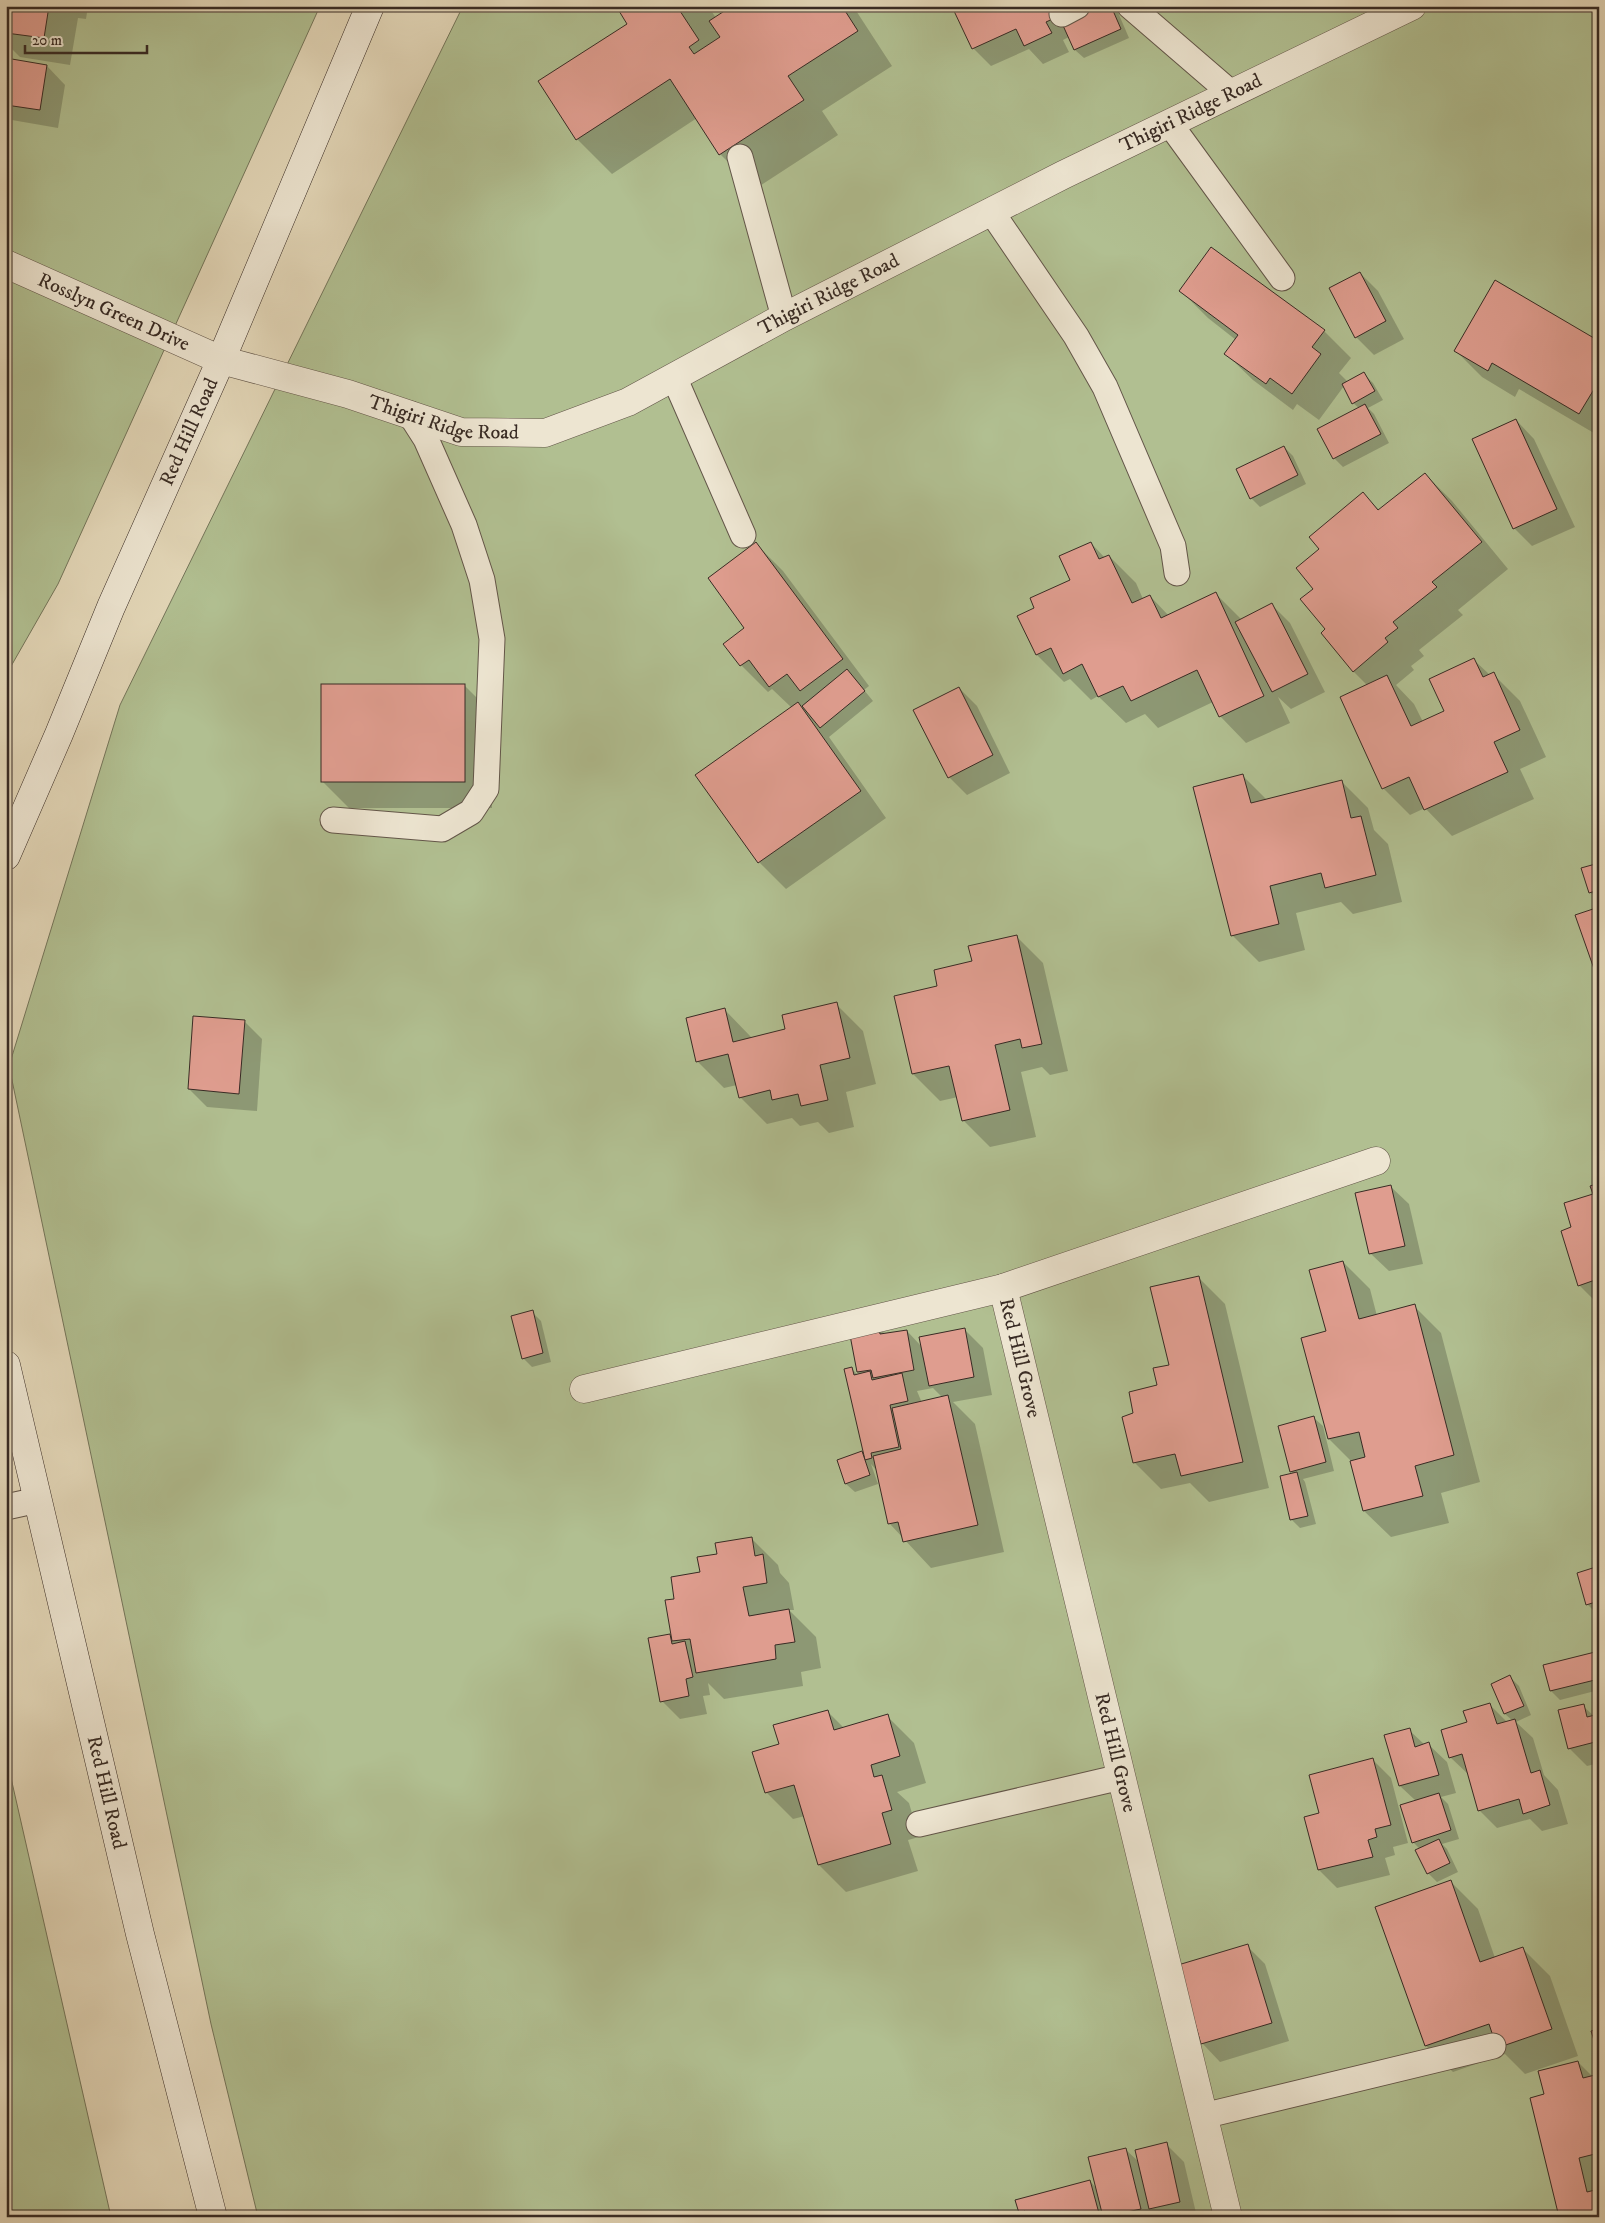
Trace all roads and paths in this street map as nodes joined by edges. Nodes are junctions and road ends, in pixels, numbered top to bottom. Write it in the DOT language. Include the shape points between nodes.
graph roads {
  1 [pos="370,6"];
  2 [pos="1130,6"];
  3 [pos="1412,6"];
  4 [pos="1232,94"];
  5 [pos="1170,124"];
  6 [pos="740,157"];
  7 [pos="991,211"];
  8 [pos="6,264"];
  9 [pos="1282,278"];
  10 [pos="784,318"];
  11 [pos="222,360"];
  12 [pos="674,377"];
  13 [pos="410,414"];
  14 [pos="743,535"];
  15 [pos="1177,573"];
  16 [pos="334,820"];
  17 [pos="6,856"];
  18 [pos="1376,1160"];
  19 [pos="1003,1288"];
  20 [pos="6,1365"];
  21 [pos="584,1389"];
  22 [pos="38,1500"];
  23 [pos="6,1507"];
  24 [pos="1121,1777"];
  25 [pos="920,1824"];
  26 [pos="1493,2046"];
  27 [pos="1203,2116"];
  28 [pos="213,2217"];
  29 [pos="1228,2217"];
  1 -- 11 [label="street, Red Hill Road"];
  2 -- 4 [label="lane"];
  3 -- 4 [label="street, Thigiri Ridge Road"];
  4 -- 5 [label="street, Thigiri Ridge Road"];
  5 -- 7 [label="street, Thigiri Ridge Road"];
  5 -- 9 [label="lane"];
  6 -- 10 [label="lane"];
  7 -- 10 [label="street, Thigiri Ridge Road"];
  7 -- 15 [label="lane" via="1076,336 1105,387 1173,546"];
  8 -- 11 [label="street, Rosslyn Green Drive"];
  10 -- 12 [label="street, Thigiri Ridge Road"];
  11 -- 13 [label="street, Thigiri Ridge Road"];
  11 -- 17 [label="street, Red Hill Road" via="111,607"];
  12 -- 13 [label="street, Thigiri Ridge Road" via="628,402 545,433 461,432"];
  12 -- 14 [label="lane"];
  13 -- 16 [label="lane" via="426,439 464,524 482,580 492,639 486,788 471,812 442,829"];
  18 -- 19 [label="street, Red Hill Grove"];
  19 -- 21 [label="street, Red Hill Grove"];
  19 -- 24 [label="street, Red Hill Grove"];
  20 -- 22 [label="street, Red Hill Road"];
  22 -- 23 [label="lane"];
  22 -- 28 [label="street, Red Hill Road" via="140,1934"];
  24 -- 25 [label="lane"];
  24 -- 27 [label="street, Red Hill Grove"];
  26 -- 27 [label="lane"];
  27 -- 29 [label="street, Red Hill Grove"];
}
